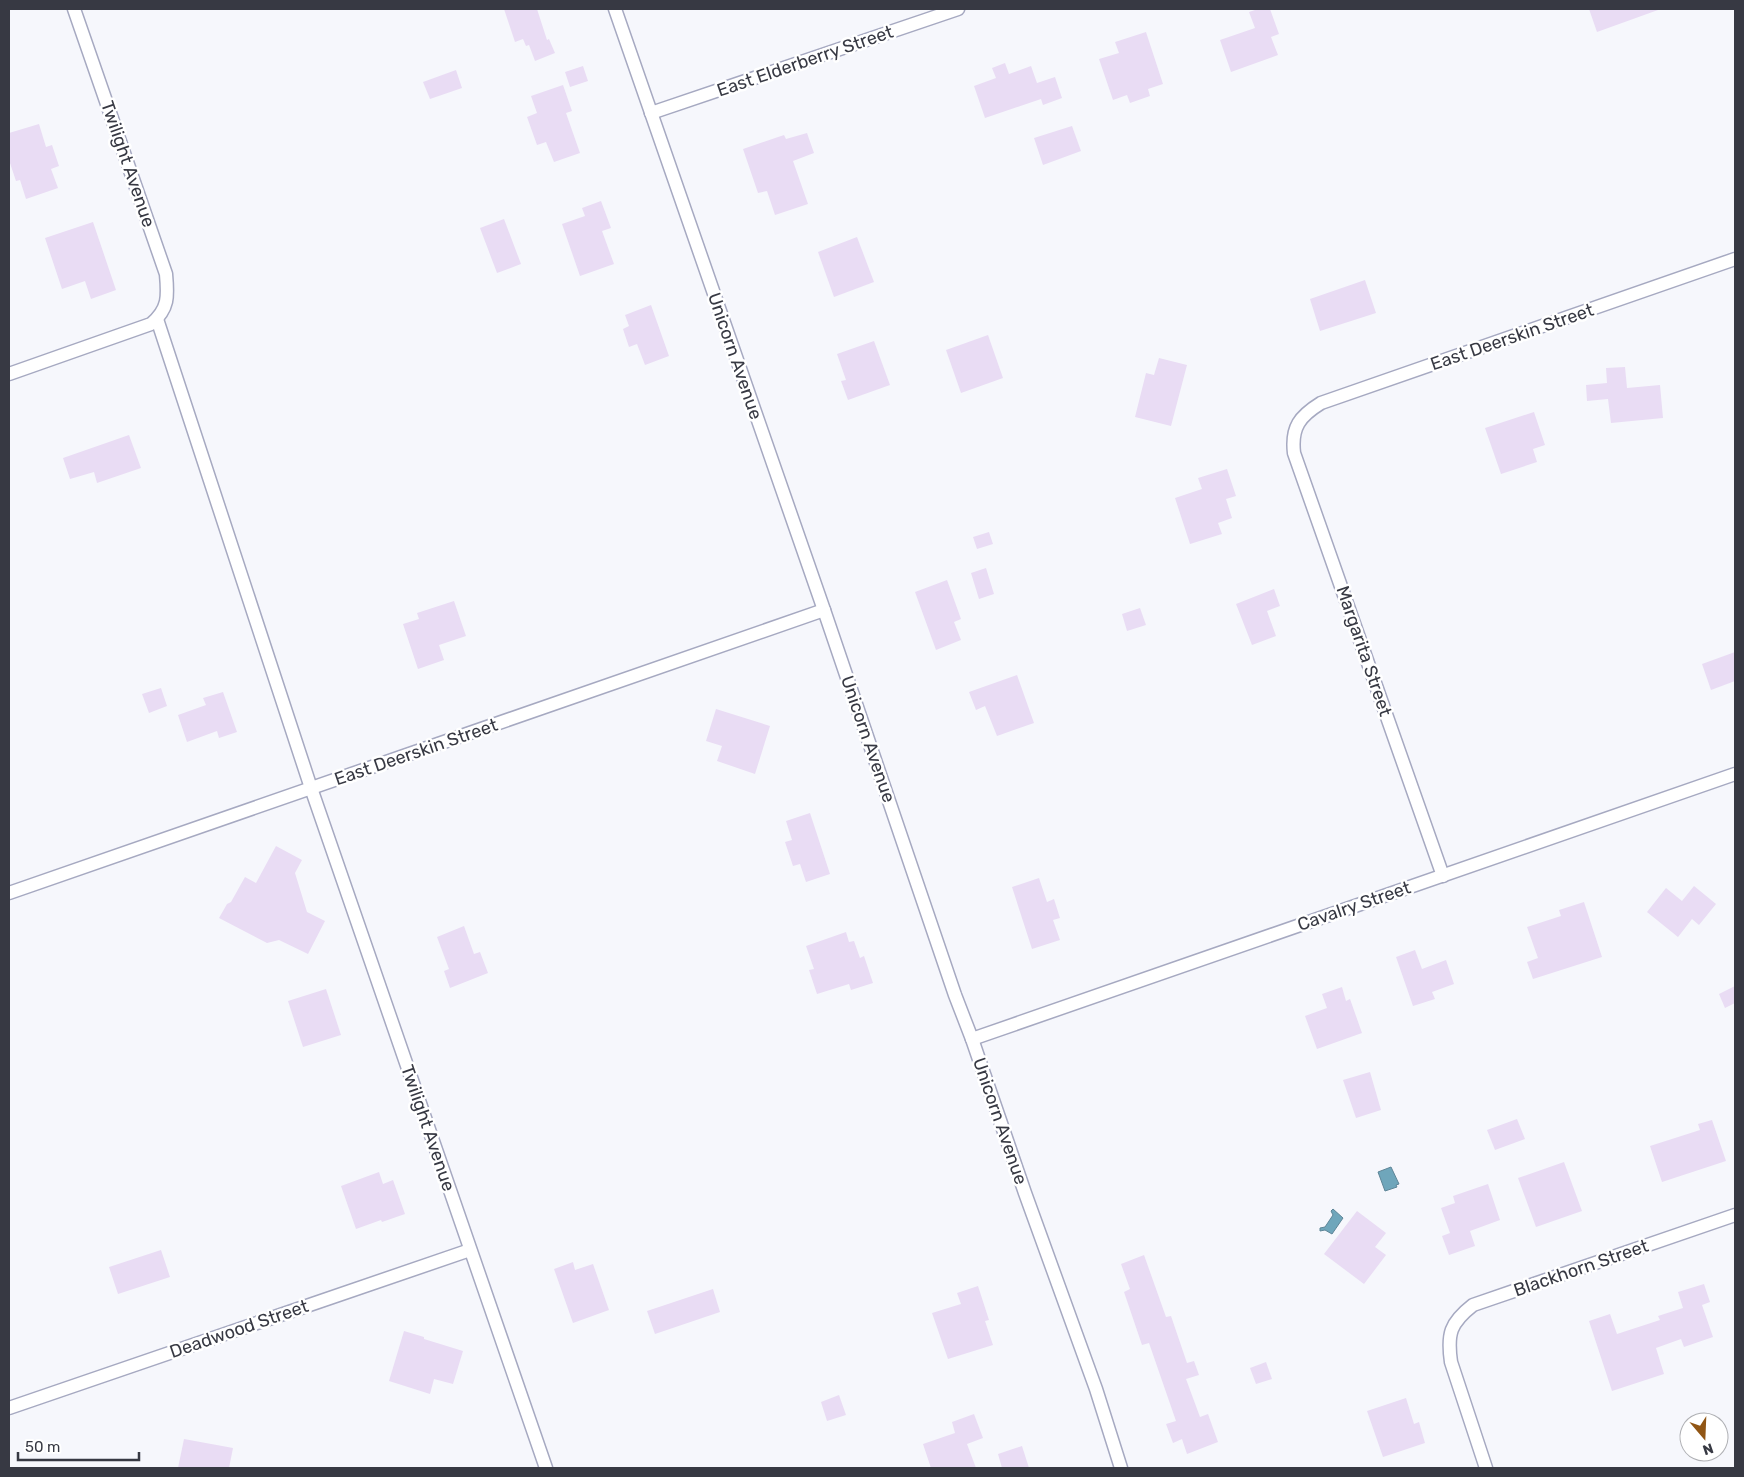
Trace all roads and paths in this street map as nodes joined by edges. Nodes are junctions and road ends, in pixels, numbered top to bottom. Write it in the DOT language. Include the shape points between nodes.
graph roads {
  1 [pos="74,9"];
  2 [pos="615,9"];
  3 [pos="958,9"];
  4 [pos="651,113"];
  5 [pos="1735,259"];
  6 [pos="157,319"];
  7 [pos="9,374"];
  8 [pos="1296,425"];
  9 [pos="824,610"];
  10 [pos="1735,774"];
  11 [pos="311,788"];
  12 [pos="1442,876"];
  13 [pos="9,893"];
  14 [pos="972,1039"];
  15 [pos="1735,1215"];
  16 [pos="470,1250"];
  17 [pos="9,1408"];
  18 [pos="546,1468"];
  19 [pos="1121,1468"];
  20 [pos="1486,1468"];
  1 -- 6 [label="street, Twilight Avenue" via="166,274 168,297"];
  2 -- 4 [label="street, Unicorn Avenue"];
  3 -- 4 [label="street, East Elderberry Street"];
  4 -- 9 [label="street, Unicorn Avenue"];
  5 -- 8 [label="street, East Deerskin Street" via="1321,403"];
  6 -- 7 [label="street" via="151,324"];
  6 -- 11 [label="street, Twilight Avenue"];
  8 -- 12 [label="street, Margarita Street" via="1292,441 1294,454"];
  9 -- 11 [label="street, East Deerskin Street"];
  9 -- 14 [label="street, Unicorn Avenue"];
  10 -- 12 [label="street, Cavalry Street"];
  11 -- 13 [label="street, East Deerskin Street"];
  11 -- 16 [label="street, Twilight Avenue"];
  12 -- 14 [label="street, Cavalry Street"];
  14 -- 19 [label="street, Unicorn Avenue"];
  15 -- 20 [label="street, Blackhorn Street" via="1473,1305 1459,1315 1449,1335 1450,1362"];
  16 -- 17 [label="street, Deadwood Street"];
  16 -- 18 [label="street, Twilight Avenue"];
}
